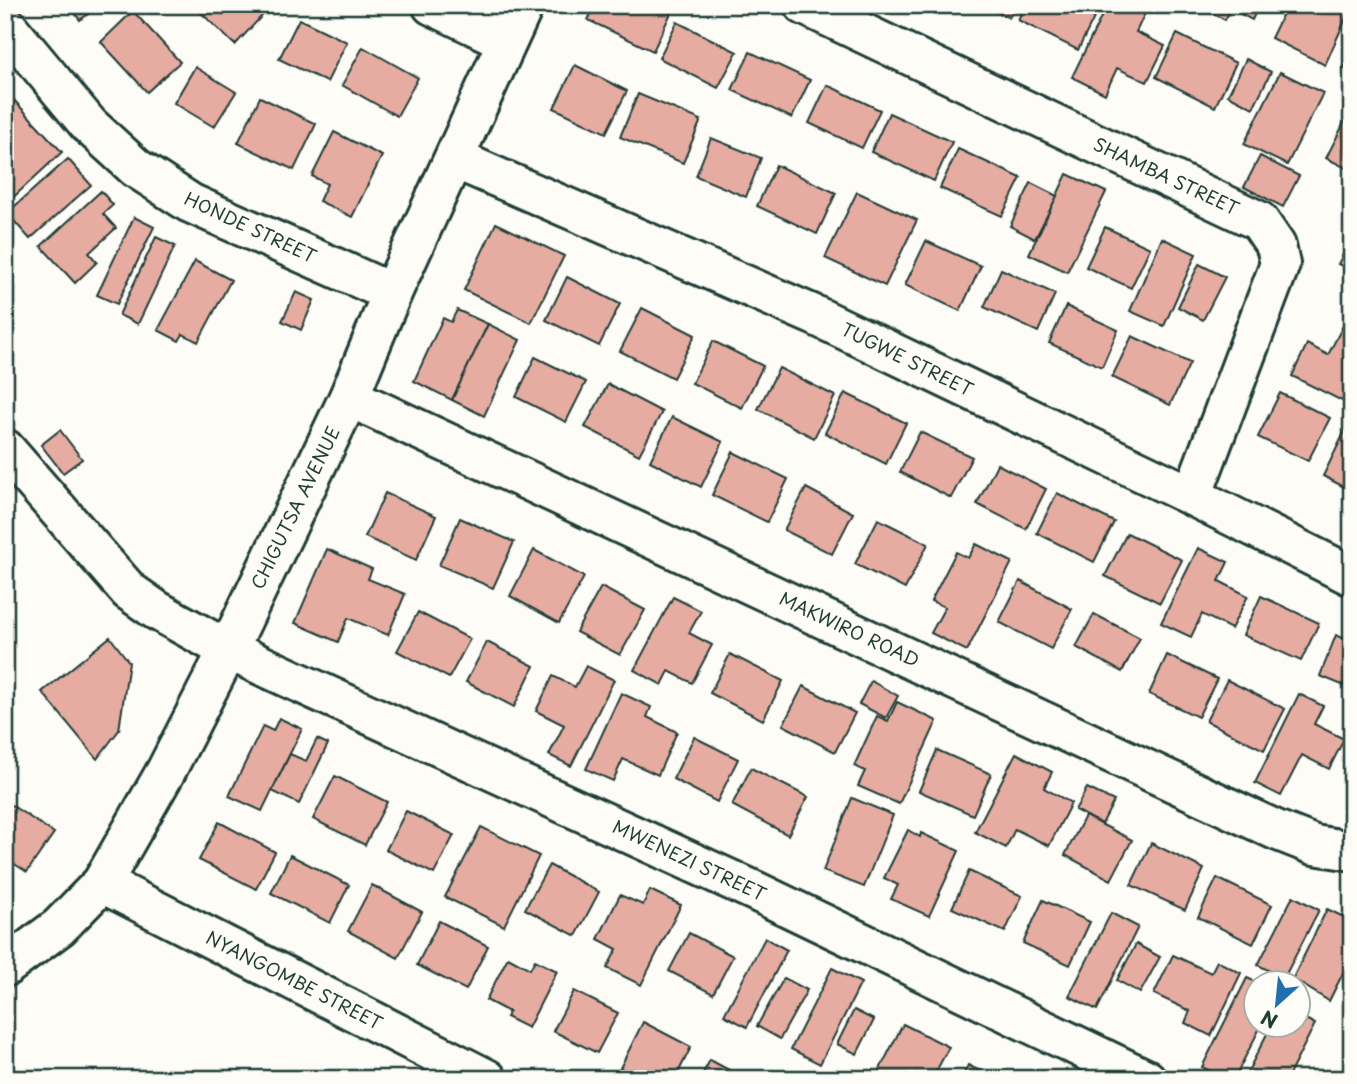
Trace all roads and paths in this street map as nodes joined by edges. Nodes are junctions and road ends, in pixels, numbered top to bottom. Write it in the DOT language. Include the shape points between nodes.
graph roads {
  1 [pos="432,5"];
  2 [pos="524,5"];
  3 [pos="804,5"];
  4 [pos="5,24"];
  5 [pos="507,41"];
  6 [pos="455,159"];
  7 [pos="392,293"];
  8 [pos="349,397"];
  9 [pos="5,449"];
  10 [pos="1192,496"];
  11 [pos="1352,576"];
  12 [pos="228,650"];
  13 [pos="1352,846"];
  14 [pos="102,883"];
  15 [pos="5,967"];
  16 [pos="487,1079"];
  17 [pos="1146,1079"];
  1 -- 5 [label="street"];
  2 -- 5 [label="street, CHIGUTSA AVENUE"];
  3 -- 10 [label="street, SHAMBA STREET" via="1259,221 1268,232 1280,264"];
  4 -- 7 [label="street, HONDE STREET" via="89,125 136,168 190,202"];
  5 -- 6 [label="street, CHIGUTSA AVENUE"];
  6 -- 7 [label="street, CHIGUTSA AVENUE"];
  6 -- 10 [label="street, TUGWE STREET" via="814,315"];
  7 -- 8 [label="street, CHIGUTSA AVENUE"];
  8 -- 12 [label="street, CHIGUTSA AVENUE"];
  8 -- 13 [label="street, MAKWIRO ROAD" via="1276,830 1314,845 1346,850"];
  9 -- 12 [label="street, MWENEZI STREET" via="129,591"];
  10 -- 11 [label="street, TUGWE STREET"];
  12 -- 14 [label="street, CHIGUTSA AVENUE"];
  12 -- 17 [label="street, MWENEZI STREET" via="755,891"];
  14 -- 15 [label="street, CHIGUTSA AVENUE" via="59,927"];
  14 -- 16 [label="street, NYANGOMBE STREET"];
}
